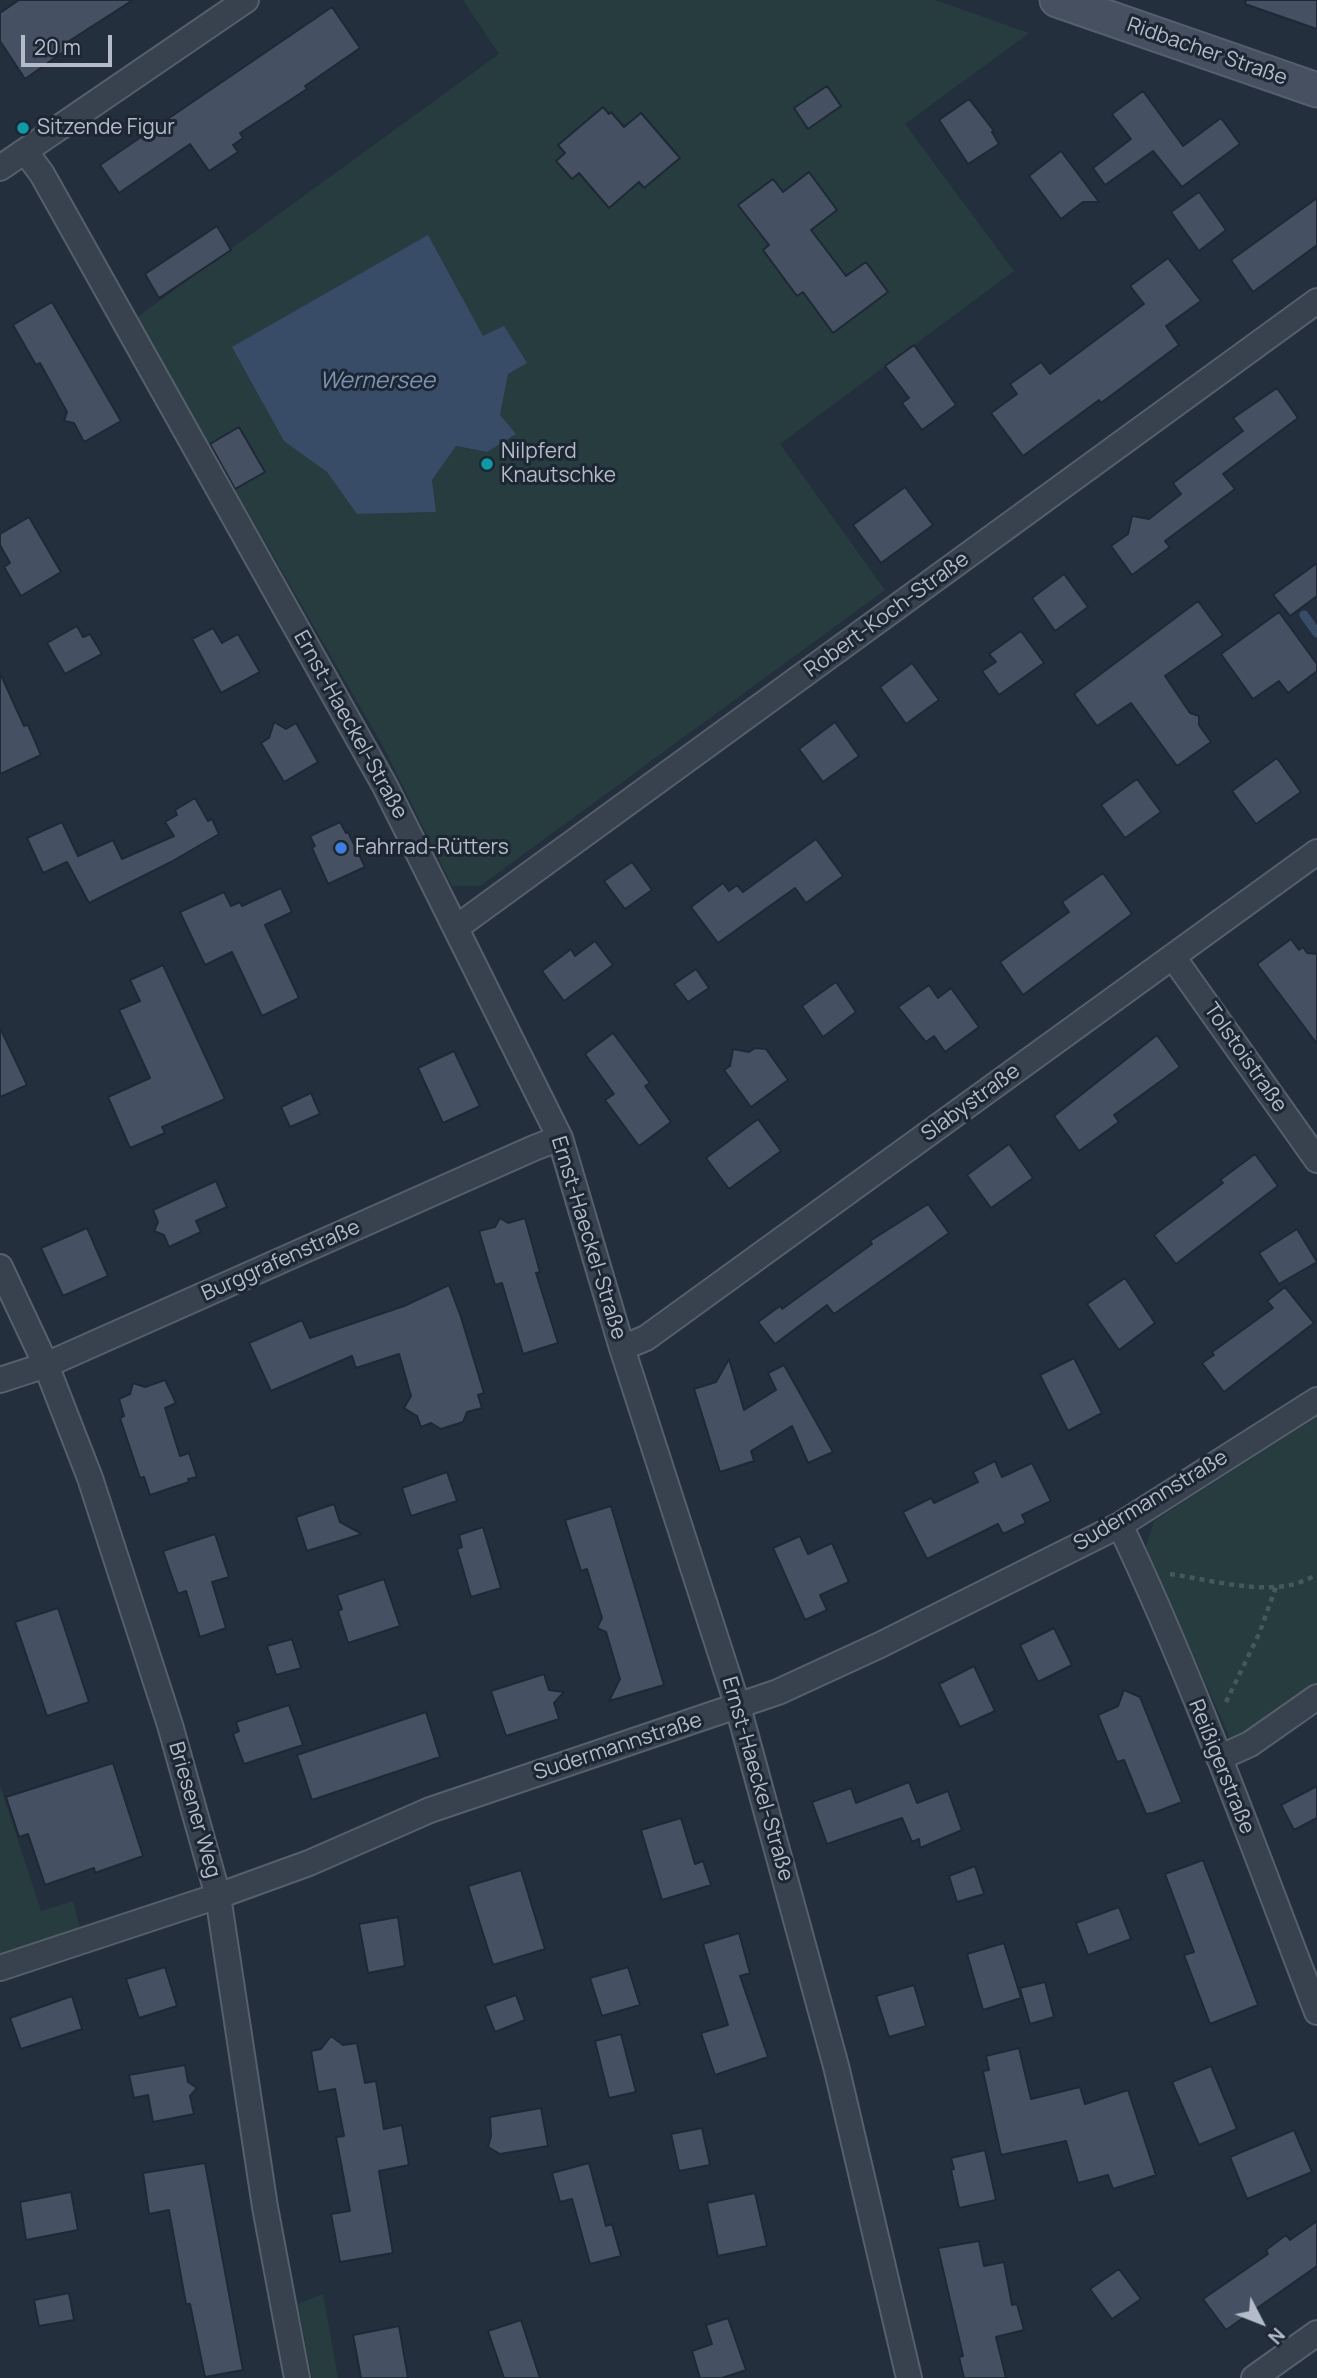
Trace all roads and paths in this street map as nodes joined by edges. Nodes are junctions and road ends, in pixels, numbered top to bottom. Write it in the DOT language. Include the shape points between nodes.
graph roads {
  1 [pos="246,0"];
  2 [pos="1056,0"];
  3 [pos="1317,90"];
  4 [pos="25,151"];
  5 [pos="0,168"];
  6 [pos="1317,301"];
  7 [pos="1317,852"];
  8 [pos="457,927"];
  9 [pos="1173,957"];
  10 [pos="560,1138"];
  11 [pos="1317,1160"];
  12 [pos="0,1267"];
  13 [pos="622,1348"];
  14 [pos="46,1365"];
  15 [pos="0,1380"];
  16 [pos="1317,1400"];
  17 [pos="1120,1525"];
  18 [pos="1317,1575"];
  19 [pos="1145,1577"];
  20 [pos="1276,1587"];
  21 [pos="1317,1697"];
  22 [pos="738,1707"];
  23 [pos="1200,1713"];
  24 [pos="1219,1758"];
  25 [pos="218,1896"];
  26 [pos="0,1968"];
  27 [pos="1317,2012"];
  28 [pos="1317,2333"];
  29 [pos="297,2378"];
  30 [pos="909,2378"];
  31 [pos="1254,2378"];
  1 -- 4 [label="street"];
  2 -- 3 [label="street, Ridbacher Straße"];
  4 -- 5 [label="street"];
  4 -- 8 [label="street, Ernst-Haeckel-Straße" via="385,786"];
  6 -- 8 [label="street, Robert-Koch-Straße"];
  7 -- 9 [label="street, Slabystraße"];
  8 -- 10 [label="street, Ernst-Haeckel-Straße"];
  9 -- 11 [label="street, Tolstoistraße"];
  9 -- 13 [label="street, Slabystraße" via="646,1338"];
  10 -- 13 [label="street, Ernst-Haeckel-Straße"];
  10 -- 14 [label="street, Burggrafenstraße"];
  12 -- 14 [label="street, Briesener Weg"];
  13 -- 22 [label="street, Ernst-Haeckel-Straße"];
  14 -- 15 [label="street, Burggrafenstraße"];
  14 -- 25 [label="street, Briesener Weg" via="90,1478 170,1725"];
  16 -- 17 [label="street, Sudermannstraße"];
  17 -- 19 [label="street, Reißigerstraße"];
  17 -- 22 [label="street, Sudermannstraße" via="880,1645"];
  18 -- 20 [label="path"];
  19 -- 20 [label="path" via="1160,1572"];
  19 -- 23 [label="street, Reißigerstraße"];
  20 -- 23 [label="path" via="1226,1702"];
  21 -- 24 [label="street" via="1250,1744"];
  22 -- 25 [label="street, Sudermannstraße" via="430,1810 309,1863"];
  22 -- 30 [label="street, Ernst-Haeckel-Straße" via="836,2066"];
  23 -- 24 [label="street, Reißigerstraße"];
  24 -- 27 [label="street, Reißigerstraße"];
  25 -- 26 [label="street, Sudermannstraße"];
  25 -- 29 [label="street, Briesener Weg" via="265,2207"];
  28 -- 31 [label="street"];
}
